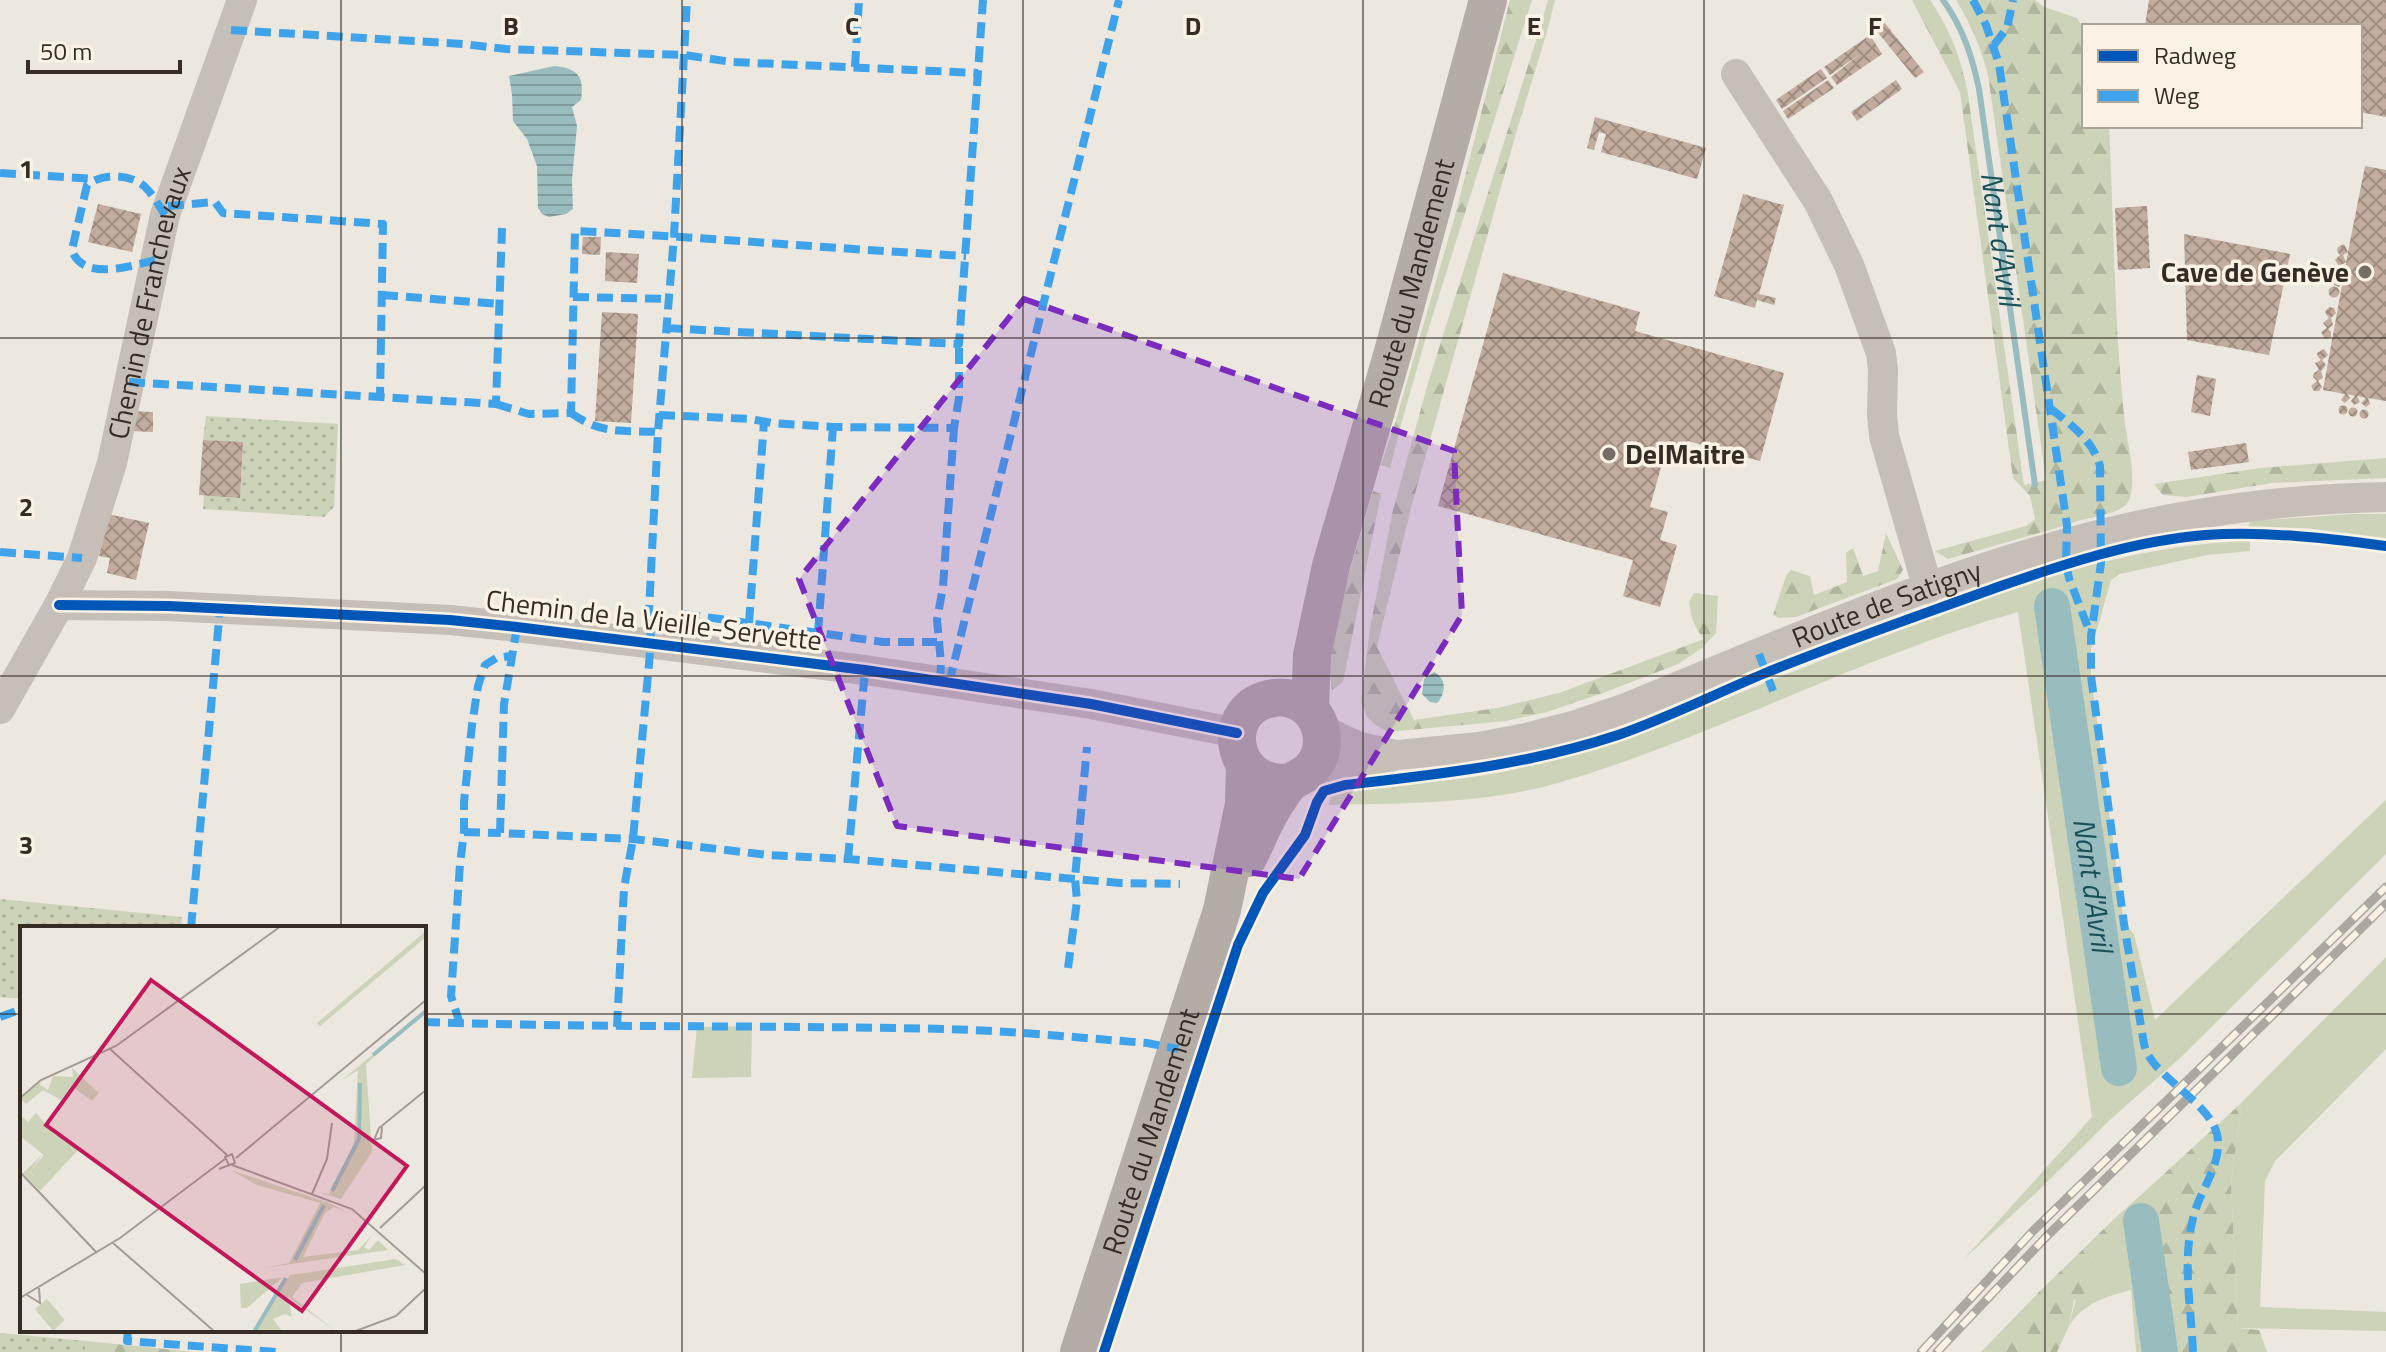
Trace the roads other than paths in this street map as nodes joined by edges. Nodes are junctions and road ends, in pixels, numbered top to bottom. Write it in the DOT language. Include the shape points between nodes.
graph roads {
  1 [pos="242,0"];
  2 [pos="1488,0"];
  3 [pos="1736,74"];
  4 [pos="2386,497"];
  5 [pos="1331,566"];
  6 [pos="1928,589"];
  7 [pos="59,605"];
  8 [pos="1266,700"];
  9 [pos="0,709"];
  10 [pos="1316,720"];
  11 [pos="1241,749"];
  12 [pos="1398,755"];
  13 [pos="1300,776"];
  14 [pos="1222,910"];
  15 [pos="1079,1352"];
  1 -- 7 [label="street, Chemin de Franchevaux" via="165,215 112,463 82,558"];
  2 -- 5 [label="main road, Route du Mandement"];
  3 -- 6 [label="street" via="1818,201 1868,315 1881,353 1884,436"];
  4 -- 6 [label="street, Route de Satigny" via="2319,498 2191,515 2068,543"];
  5 -- 8 [label="main road, Route du Mandement"];
  5 -- 10 [label="main road, Route du Mandement" via="1312,655"];
  6 -- 12 [label="street, Route de Satigny" via="1576,725 1479,747"];
  7 -- 9 [label="street"];
  7 -- 11 [label="street, Chemin de la Vieille-Servette" via="504,625 1091,704"];
  8 -- 10 [label="main road" via="1290,699"];
  8 -- 11 [label="main road" via="1245,715"];
  10 -- 12 [label="street, Route de Satigny" via="1357,746"];
  10 -- 13 [label="main road" via="1322,747 1315,764"];
  11 -- 13 [label="main road" via="1265,781"];
  11 -- 14 [label="main road, Route du Mandement" via="1244,804"];
  12 -- 13 [label="street, Route de Satigny"];
  13 -- 14 [label="main road, Route du Mandement" via="1264,821"];
  14 -- 15 [label="main road, Route du Mandement"];
}
